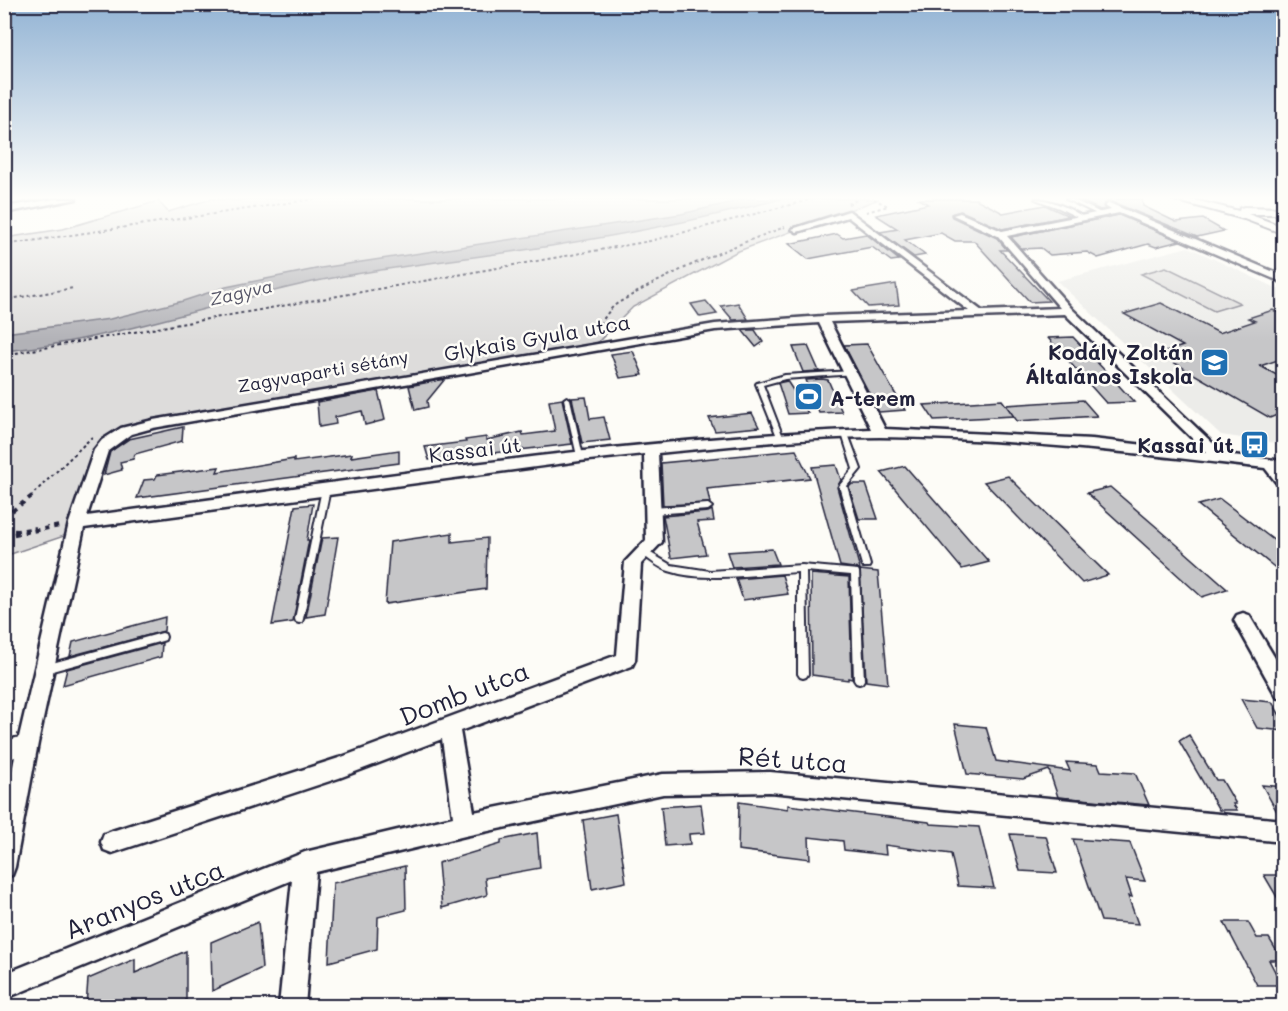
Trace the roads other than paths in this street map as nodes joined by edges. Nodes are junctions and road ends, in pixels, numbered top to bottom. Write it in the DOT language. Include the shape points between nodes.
graph roads {
  1 [pos="899,246"];
  2 [pos="1012,246"];
  3 [pos="1204,246"];
  4 [pos="1284,280"];
  5 [pos="1068,311"];
  6 [pos="980,314"];
  7 [pos="823,320"];
  8 [pos="852,373"];
  9 [pos="567,399"];
  10 [pos="880,433"];
  11 [pos="845,434"];
  12 [pos="780,437"];
  13 [pos="651,449"];
  14 [pos="580,456"];
  15 [pos="1219,457"];
  16 [pos="1276,465"];
  17 [pos="1284,482"];
  18 [pos="326,489"];
  19 [pos="708,507"];
  20 [pos="652,511"];
  21 [pos="77,523"];
  22 [pos="644,552"];
  23 [pos="867,564"];
  24 [pos="802,568"];
  25 [pos="299,619"];
  26 [pos="1243,620"];
  27 [pos="162,637"];
  28 [pos="44,669"];
  29 [pos="803,674"];
  30 [pos="860,680"];
  31 [pos="1284,691"];
  32 [pos="450,728"];
  33 [pos="28,742"];
  34 [pos="4,752"];
  35 [pos="465,825"];
  36 [pos="1284,831"];
  37 [pos="111,842"];
  38 [pos="305,863"];
  39 [pos="4,867"];
  40 [pos="4,987"];
  41 [pos="292,1006"];
  1 -- 6 [label="street"];
  2 -- 5 [label="street"];
  3 -- 4 [label="street"];
  5 -- 6 [label="street, Glykais Gyula utca"];
  5 -- 15 [label="street"];
  6 -- 7 [label="street, Glykais Gyula utca"];
  7 -- 8 [label="street"];
  7 -- 21 [label="street, Glykais Gyula utca" via="715,327 126,430 101,450"];
  8 -- 10 [label="street"];
  8 -- 12 [label="lane" via="785,377 759,384"];
  9 -- 14 [label="lane"];
  10 -- 11 [label="street, Kassai út"];
  10 -- 15 [label="street, Kassai út" via="1092,442"];
  11 -- 12 [label="street, Kassai út"];
  11 -- 23 [label="lane" via="856,470 843,486"];
  12 -- 13 [label="street, Kassai út"];
  13 -- 14 [label="street, Kassai út"];
  13 -- 20 [label="street, Domb utca"];
  14 -- 18 [label="street, Kassai út"];
  15 -- 16 [label="street, Kassai út"];
  16 -- 17 [label="street, Kassai út"];
  18 -- 21 [label="street, Kassai út"];
  18 -- 25 [label="lane"];
  19 -- 20 [label="lane"];
  20 -- 22 [label="street, Domb utca" via="654,542"];
  21 -- 28 [label="street, Glykais Gyula utca"];
  22 -- 24 [label="lane" via="669,568 690,573"];
  22 -- 32 [label="street, Domb utca" via="633,562 626,660"];
  24 -- 29 [label="lane"];
  24 -- 30 [label="lane" via="855,572"];
  26 -- 31 [label="street"];
  27 -- 28 [label="lane"];
  28 -- 33 [label="street, Glykais Gyula utca"];
  32 -- 35 [label="street"];
  32 -- 37 [label="street, Domb utca"];
  33 -- 34 [label="street"];
  33 -- 39 [label="street, Glykais Gyula utca"];
  35 -- 36 [label="street, Rét utca" via="663,784 770,782"];
  35 -- 38 [label="street, Rét utca"];
  38 -- 40 [label="street, Aranyos utca"];
  38 -- 41 [label="street"];
}
